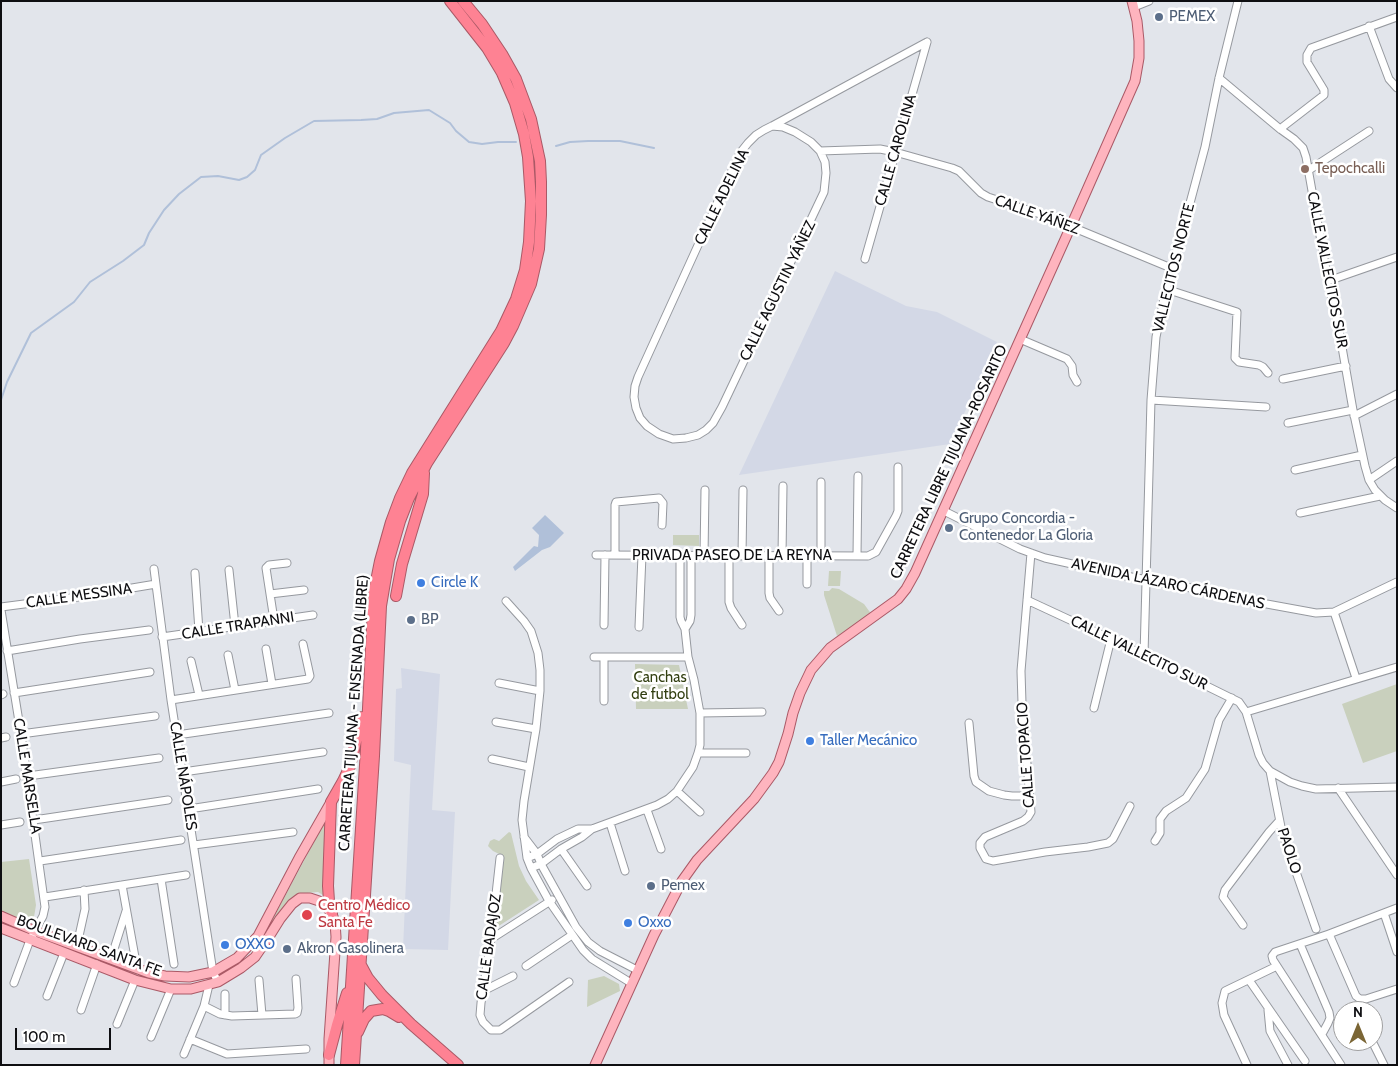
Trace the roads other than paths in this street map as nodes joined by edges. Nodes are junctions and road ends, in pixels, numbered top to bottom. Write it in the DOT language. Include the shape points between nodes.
graph roads {
  1 [pos="450,1"];
  2 [pos="463,1"];
  3 [pos="1149,1"];
  4 [pos="1238,1"];
  5 [pos="1133,4"];
  6 [pos="1397,17"];
  7 [pos="1369,26"];
  8 [pos="927,42"];
  9 [pos="1219,78"];
  10 [pos="1397,88"];
  11 [pos="772,126"];
  12 [pos="1280,129"];
  13 [pos="1369,132"];
  14 [pos="820,151"];
  15 [pos="895,152"];
  16 [pos="1309,170"];
  17 [pos="1071,226"];
  18 [pos="1397,257"];
  19 [pos="865,259"];
  20 [pos="1171,268"];
  21 [pos="1328,281"];
  22 [pos="1166,288"];
  23 [pos="1020,338"];
  24 [pos="1346,366"];
  25 [pos="1268,373"];
  26 [pos="1283,379"];
  27 [pos="1077,382"];
  28 [pos="1397,394"];
  29 [pos="1151,400"];
  30 [pos="1266,407"];
  31 [pos="1354,413"];
  32 [pos="1288,423"];
  33 [pos="659,434"];
  34 [pos="1362,454"];
  35 [pos="1397,461"];
  36 [pos="898,467"];
  37 [pos="424,470"];
  38 [pos="1295,470"];
  39 [pos="858,476"];
  40 [pos="1370,480"];
  41 [pos="821,482"];
  42 [pos="783,486"];
  43 [pos="705,490"];
  44 [pos="744,490"];
  45 [pos="1380,496"];
  46 [pos="1397,508"];
  47 [pos="944,511"];
  48 [pos="1300,513"];
  49 [pos="662,525"];
  50 [pos="1031,553"];
  51 [pos="596,555"];
  52 [pos="605,555"];
  53 [pos="614,555"];
  54 [pos="642,555"];
  55 [pos="680,555"];
  56 [pos="691,556"];
  57 [pos="704,556"];
  58 [pos="729,556"];
  59 [pos="742,556"];
  60 [pos="769,556"];
  61 [pos="782,556"];
  62 [pos="807,556"];
  63 [pos="821,556"];
  64 [pos="857,556"];
  65 [pos="287,564"];
  66 [pos="154,569"];
  67 [pos="230,570"];
  68 [pos="196,573"];
  69 [pos="1146,579"];
  70 [pos="1397,582"];
  71 [pos="156,584"];
  72 [pos="807,584"];
  73 [pos="304,590"];
  74 [pos="270,594"];
  75 [pos="396,596"];
  76 [pos="1028,600"];
  77 [pos="506,601"];
  78 [pos="1,609"];
  79 [pos="778,611"];
  80 [pos="1334,612"];
  81 [pos="313,614"];
  82 [pos="274,620"];
  83 [pos="604,625"];
  84 [pos="235,626"];
  85 [pos="742,626"];
  86 [pos="639,627"];
  87 [pos="685,629"];
  88 [pos="148,630"];
  89 [pos="199,631"];
  90 [pos="162,637"];
  91 [pos="1111,639"];
  92 [pos="303,644"];
  93 [pos="266,649"];
  94 [pos="8,651"];
  95 [pos="228,655"];
  96 [pos="1144,655"];
  97 [pos="594,657"];
  98 [pos="604,657"];
  99 [pos="688,658"];
  100 [pos="191,661"];
  101 [pos="1397,667"];
  102 [pos="150,672"];
  103 [pos="1356,678"];
  104 [pos="499,682"];
  105 [pos="272,684"];
  106 [pos="235,690"];
  107 [pos="540,691"];
  108 [pos="14,693"];
  109 [pos="368,694"];
  110 [pos="199,695"];
  111 [pos="1232,698"];
  112 [pos="171,700"];
  113 [pos="604,700"];
  114 [pos="1094,708"];
  115 [pos="700,712"];
  116 [pos="762,712"];
  117 [pos="1246,712"];
  118 [pos="328,713"];
  119 [pos="155,716"];
  120 [pos="496,722"];
  121 [pos="969,723"];
  122 [pos="536,729"];
  123 [pos="21,734"];
  124 [pos="177,735"];
  125 [pos="323,752"];
  126 [pos="746,753"];
  127 [pos="698,754"];
  128 [pos="159,758"];
  129 [pos="492,759"];
  130 [pos="529,766"];
  131 [pos="1270,771"];
  132 [pos="183,772"];
  133 [pos="28,776"];
  134 [pos="16,780"];
  135 [pos="1,782"];
  136 [pos="1397,787"];
  137 [pos="1338,788"];
  138 [pos="318,789"];
  139 [pos="677,791"];
  140 [pos="1029,796"];
  141 [pos="168,800"];
  142 [pos="331,802"];
  143 [pos="1130,806"];
  144 [pos="188,809"];
  145 [pos="647,810"];
  146 [pos="700,812"];
  147 [pos="34,820"];
  148 [pos="1279,821"];
  149 [pos="20,822"];
  150 [pos="610,823"];
  151 [pos="1,825"];
  152 [pos="592,829"];
  153 [pos="293,832"];
  154 [pos="523,837"];
  155 [pos="181,840"];
  156 [pos="1155,841"];
  157 [pos="194,845"];
  158 [pos="661,848"];
  159 [pos="561,849"];
  160 [pos="537,854"];
  161 [pos="500,858"];
  162 [pos="527,858"];
  163 [pos="40,861"];
  164 [pos="540,864"];
  165 [pos="531,868"];
  166 [pos="625,871"];
  167 [pos="186,875"];
  168 [pos="1397,875"];
  169 [pos="161,879"];
  170 [pos="122,885"];
  171 [pos="587,886"];
  172 [pos="84,890"];
  173 [pos="558,896"];
  174 [pos="45,897"];
  175 [pos="549,902"];
  176 [pos="1397,908"];
  177 [pos="126,909"];
  178 [pos="1384,913"];
  179 [pos="332,914"];
  180 [pos="1,916"];
  181 [pos="1243,925"];
  182 [pos="1,928"];
  183 [pos="263,928"];
  184 [pos="1316,929"];
  185 [pos="35,931"];
  186 [pos="1329,934"];
  187 [pos="572,935"];
  188 [pos="79,936"];
  189 [pos="270,936"];
  190 [pos="491,939"];
  191 [pos="30,940"];
  192 [pos="588,942"];
  193 [pos="1300,944"];
  194 [pos="114,949"];
  195 [pos="583,950"];
  196 [pos="1397,952"];
  197 [pos="64,953"];
  198 [pos="135,957"];
  199 [pos="97,964"];
  200 [pos="174,964"];
  201 [pos="361,964"];
  202 [pos="526,966"];
  203 [pos="1277,966"];
  204 [pos="637,970"];
  205 [pos="213,972"];
  206 [pos="512,976"];
  207 [pos="352,978"];
  208 [pos="296,979"];
  209 [pos="135,980"];
  210 [pos="258,980"];
  211 [pos="1249,980"];
  212 [pos="569,982"];
  213 [pos="14,983"];
  214 [pos="631,983"];
  215 [pos="213,984"];
  216 [pos="170,989"];
  217 [pos="1397,989"];
  218 [pos="483,991"];
  219 [pos="225,994"];
  220 [pos="48,996"];
  221 [pos="204,1006"];
  222 [pos="1268,1007"];
  223 [pos="81,1010"];
  224 [pos="225,1015"];
  225 [pos="262,1015"];
  226 [pos="117,1024"];
  227 [pos="411,1024"];
  228 [pos="1322,1034"];
  229 [pos="151,1037"];
  230 [pos="190,1040"];
  231 [pos="355,1040"];
  232 [pos="1292,1042"];
  233 [pos="1279,1048"];
  234 [pos="306,1049"];
  235 [pos="1377,1051"];
  236 [pos="184,1054"];
  237 [pos="329,1060"];
  238 [pos="1305,1061"];
  239 [pos="346,1065"];
  240 [pos="354,1065"];
  241 [pos="458,1065"];
  242 [pos="595,1065"];
  243 [pos="1247,1065"];
  244 [pos="1288,1065"];
  245 [pos="1341,1065"];
  246 [pos="1384,1065"];
  1 -- 109 [label="highway, CARRETERA TIJUANA - ENSENADA (LIBRE)" via="487,48 515,103 528,157 529,242 520,287 501,331 412,473 391,522 374,591"];
  2 -- 37 [label="highway, CARRETERA TIJUANA - ENSENADA (LIBRE)" via="502,54 516,79 531,119 540,161 539,249 531,284 513,326"];
  3 -- 5 [label="street"];
  4 -- 9 [label="street"];
  5 -- 17 [label="main road, CARRETERA LIBRE TIJUANA-ROSARITO" via="1139,41 1135,81"];
  6 -- 7 [label="street"];
  7 -- 10 [label="street" via="1388,79"];
  7 -- 12 [label="street" via="1311,48 1308,62 1324,95"];
  8 -- 11 [label="street, CALLE ADELINA"];
  8 -- 15 [label="street, CALLE CAROLINA"];
  9 -- 12 [label="street, CALLE VALLECITOS SUR"];
  9 -- 20 [label="street, VALLECITOS NORTE" via="1202,156"];
  11 -- 14 [label="street" via="795,132"];
  11 -- 33 [label="street, CALLE ADELINA" via="756,135 740,153 638,377 634,396 636,408 647,426"];
  12 -- 16 [label="street, CALLE VALLECITOS SUR" via="1303,148"];
  13 -- 16 [label="street"];
  14 -- 15 [label="street, CALLE YÁÑEZ" via="880,149"];
  14 -- 33 [label="street, CALLE AGUSTIN YÁÑEZ" via="825,162 824,192 713,423 698,435 686,438"];
  15 -- 17 [label="street, CALLE YÁÑEZ" via="952,168 988,197"];
  15 -- 19 [label="street, CALLE CAROLINA"];
  16 -- 21 [label="street, CALLE VALLECITOS SUR"];
  17 -- 20 [label="street, CALLE YÁÑEZ"];
  17 -- 23 [label="main road, CARRETERA LIBRE TIJUANA-ROSARITO"];
  18 -- 21 [label="street"];
  20 -- 22 [label="street, VALLECITOS NORTE"];
  21 -- 24 [label="street, CALLE VALLECITOS SUR"];
  22 -- 25 [label="street" via="1237,312 1235,358 1259,365"];
  22 -- 29 [label="street, VALLECITOS NORTE" via="1156,337"];
  23 -- 27 [label="street" via="1068,359"];
  23 -- 47 [label="main road, CARRETERA LIBRE TIJUANA-ROSARITO"];
  24 -- 26 [label="street"];
  24 -- 31 [label="street, CALLE VALLECITOS SUR"];
  28 -- 31 [label="street"];
  29 -- 30 [label="street"];
  29 -- 69 [label="street, VALLECITOS NORTE"];
  31 -- 32 [label="street"];
  31 -- 34 [label="street, CALLE VALLECITOS SUR"];
  34 -- 38 [label="street"];
  34 -- 40 [label="street, CALLE VALLECITOS SUR"];
  35 -- 40 [label="street"];
  36 -- 64 [label="street, PRIVADA PASEO DE LA REYNA" via="896,516 876,552"];
  37 -- 75 [label="highway" via="422,494"];
  37 -- 201 [label="highway, CARRETERA TIJUANA - ENSENADA (LIBRE)" via="392,543 383,591"];
  39 -- 64 [label="street"];
  40 -- 45 [label="street, CALLE VALLECITOS SUR"];
  41 -- 63 [label="street"];
  42 -- 61 [label="street"];
  43 -- 57 [label="street"];
  44 -- 59 [label="street"];
  45 -- 46 [label="street, CALLE VALLECITOS SUR"];
  45 -- 48 [label="street"];
  47 -- 50 [label="street, AVENIDA LÁZARO CÁRDENAS"];
  47 -- 204 [label="main road, CARRETERA LIBRE TIJUANA-ROSARITO" via="915,574 898,599 830,648 811,670 793,713 779,762 767,784 697,860 682,881"];
  49 -- 53 [label="street" via="663,503 659,498 616,502"];
  50 -- 69 [label="street, AVENIDA LÁZARO CÁRDENAS"];
  50 -- 76 [label="street, CALLE TOPACIO"];
  51 -- 52 [label="street, PRIVADA PASEO DE LA REYNA"];
  52 -- 53 [label="street, PRIVADA PASEO DE LA REYNA"];
  52 -- 83 [label="street"];
  53 -- 54 [label="street, PRIVADA PASEO DE LA REYNA"];
  54 -- 55 [label="street, PRIVADA PASEO DE LA REYNA"];
  54 -- 86 [label="street"];
  55 -- 56 [label="street, PRIVADA PASEO DE LA REYNA"];
  55 -- 87 [label="street" via="680,617"];
  56 -- 57 [label="street, PRIVADA PASEO DE LA REYNA"];
  56 -- 87 [label="street" via="691,615"];
  57 -- 58 [label="street, PRIVADA PASEO DE LA REYNA"];
  58 -- 59 [label="street, PRIVADA PASEO DE LA REYNA"];
  58 -- 85 [label="street" via="729,602"];
  59 -- 60 [label="street, PRIVADA PASEO DE LA REYNA"];
  60 -- 61 [label="street, PRIVADA PASEO DE LA REYNA"];
  60 -- 79 [label="street" via="769,593"];
  61 -- 62 [label="street, PRIVADA PASEO DE LA REYNA"];
  62 -- 63 [label="street, PRIVADA PASEO DE LA REYNA"];
  62 -- 72 [label="street"];
  63 -- 64 [label="street, PRIVADA PASEO DE LA REYNA"];
  65 -- 74 [label="street" via="266,566"];
  66 -- 71 [label="street, CALLE NÁPOLES"];
  67 -- 84 [label="street"];
  68 -- 89 [label="street"];
  69 -- 80 [label="street, AVENIDA LÁZARO CÁRDENAS" via="1316,614"];
  69 -- 96 [label="street, VALLECITOS NORTE"];
  70 -- 80 [label="street, AVENIDA LÁZARO CÁRDENAS"];
  71 -- 78 [label="street, CALLE MESSINA"];
  71 -- 90 [label="street, CALLE NÁPOLES"];
  73 -- 74 [label="street"];
  74 -- 82 [label="street"];
  76 -- 91 [label="street, CALLE VALLECITO SUR"];
  76 -- 140 [label="street, CALLE TOPACIO" via="1021,671"];
  77 -- 107 [label="street" via="524,621 535,641"];
  78 -- 94 [label="street, CALLE MARSELLA"];
  80 -- 103 [label="street"];
  81 -- 82 [label="street, CALLE TRAPANNI"];
  82 -- 84 [label="street, CALLE TRAPANNI"];
  84 -- 89 [label="street, CALLE TRAPANNI"];
  87 -- 99 [label="street"];
  88 -- 94 [label="street"];
  89 -- 90 [label="street, CALLE TRAPANNI"];
  90 -- 112 [label="street, CALLE NÁPOLES"];
  91 -- 96 [label="street, CALLE VALLECITO SUR"];
  91 -- 114 [label="street"];
  92 -- 105 [label="street" via="310,677"];
  93 -- 105 [label="street"];
  94 -- 108 [label="street, CALLE MARSELLA"];
  95 -- 106 [label="street"];
  96 -- 111 [label="street, CALLE VALLECITO SUR"];
  97 -- 98 [label="street"];
  98 -- 99 [label="street"];
  98 -- 113 [label="street"];
  99 -- 115 [label="street"];
  100 -- 110 [label="street"];
  101 -- 103 [label="street"];
  102 -- 108 [label="street"];
  103 -- 117 [label="street"];
  104 -- 107 [label="street"];
  105 -- 106 [label="street"];
  106 -- 110 [label="street"];
  107 -- 122 [label="street"];
  108 -- 123 [label="street, CALLE MARSELLA"];
  109 -- 142 [label="highway" via="350,766"];
  109 -- 207 [label="highway, CARRETERA TIJUANA - ENSENADA (LIBRE)"];
  110 -- 112 [label="street"];
  111 -- 117 [label="street, CALLE VALLECITO SUR"];
  111 -- 156 [label="street" via="1219,720 1205,769 1186,798 1160,819 1160,833"];
  112 -- 124 [label="street, CALLE NÁPOLES"];
  115 -- 116 [label="street"];
  115 -- 127 [label="street"];
  117 -- 131 [label="street, PAOLO" via="1259,755"];
  118 -- 124 [label="street"];
  119 -- 123 [label="street"];
  120 -- 122 [label="street"];
  121 -- 140 [label="street" via="976,782 1004,795"];
  122 -- 130 [label="street"];
  123 -- 133 [label="street, CALLE MARSELLA"];
  124 -- 132 [label="street, CALLE NÁPOLES"];
  125 -- 132 [label="street"];
  126 -- 127 [label="street"];
  127 -- 139 [label="street"];
  128 -- 133 [label="street"];
  129 -- 130 [label="street"];
  130 -- 154 [label="street"];
  131 -- 137 [label="street" via="1302,786"];
  131 -- 148 [label="street, PAOLO"];
  132 -- 144 [label="street, CALLE NÁPOLES"];
  133 -- 147 [label="street, CALLE MARSELLA"];
  134 -- 135 [label="street"];
  136 -- 137 [label="street"];
  137 -- 168 [label="street"];
  138 -- 144 [label="street"];
  139 -- 145 [label="street"];
  139 -- 146 [label="street"];
  140 -- 143 [label="street, CALLE TOPACIO" via="1031,812 1028,817 982,838 980,848 986,859 997,861 1108,843"];
  141 -- 147 [label="street"];
  142 -- 179 [label="highway" via="328,886"];
  142 -- 183 [label="main road, BOULEVARD SANTA FE"];
  144 -- 157 [label="street, CALLE NÁPOLES"];
  145 -- 150 [label="street"];
  145 -- 158 [label="street"];
  147 -- 163 [label="street, CALLE MARSELLA"];
  148 -- 181 [label="street" via="1225,890 1223,897"];
  148 -- 184 [label="street, PAOLO"];
  149 -- 151 [label="street"];
  150 -- 152 [label="street"];
  150 -- 166 [label="street"];
  152 -- 159 [label="street"];
  152 -- 160 [label="street" via="578,829"];
  153 -- 157 [label="street"];
  154 -- 160 [label="street"];
  154 -- 162 [label="street"];
  155 -- 163 [label="street"];
  157 -- 205 [label="street, CALLE NÁPOLES"];
  159 -- 164 [label="street"];
  159 -- 171 [label="street"];
  160 -- 162 [label="street"];
  160 -- 164 [label="street"];
  161 -- 190 [label="street, CALLE BADAJOZ"];
  162 -- 165 [label="street"];
  163 -- 174 [label="street, CALLE MARSELLA"];
  164 -- 165 [label="street"];
  164 -- 173 [label="street"];
  165 -- 175 [label="street"];
  167 -- 169 [label="street"];
  169 -- 170 [label="street"];
  169 -- 200 [label="street"];
  170 -- 172 [label="street"];
  170 -- 177 [label="street"];
  172 -- 174 [label="street"];
  172 -- 188 [label="street" via="85,909"];
  173 -- 175 [label="street"];
  173 -- 192 [label="street"];
  174 -- 185 [label="street, CALLE MARSELLA" via="45,911"];
  175 -- 187 [label="street"];
  175 -- 190 [label="street"];
  176 -- 178 [label="street"];
  177 -- 194 [label="street"];
  177 -- 198 [label="street"];
  178 -- 186 [label="street"];
  178 -- 196 [label="street"];
  179 -- 189 [label="main road, BOULEVARD SANTA FE" via="319,901 300,898 280,919"];
  179 -- 237 [label="main road" via="336,937"];
  180 -- 185 [label="main road, BOULEVARD SANTA FE"];
  182 -- 191 [label="main road, BOULEVARD SANTA FE"];
  183 -- 189 [label="street"];
  183 -- 205 [label="main road, BOULEVARD SANTA FE" via="244,952"];
  185 -- 191 [label="street, CALLE MARSELLA"];
  185 -- 205 [label="main road, BOULEVARD SANTA FE" via="165,976 189,977"];
  186 -- 193 [label="street"];
  186 -- 217 [label="street" via="1353,992 1360,999"];
  187 -- 195 [label="street"];
  187 -- 202 [label="street"];
  189 -- 215 [label="main road, BOULEVARD SANTA FE" via="255,957"];
  190 -- 218 [label="street, CALLE BADAJOZ"];
  191 -- 197 [label="main road, BOULEVARD SANTA FE"];
  191 -- 213 [label="street, CALLE MARSELLA"];
  192 -- 195 [label="street"];
  192 -- 204 [label="street"];
  193 -- 203 [label="street" via="1273,954"];
  193 -- 228 [label="street" via="1329,1012 1330,1018"];
  195 -- 214 [label="street"];
  197 -- 199 [label="main road, BOULEVARD SANTA FE"];
  197 -- 220 [label="street"];
  199 -- 209 [label="main road, BOULEVARD SANTA FE"];
  199 -- 223 [label="street"];
  201 -- 227 [label="highway" via="376,987"];
  201 -- 231 [label="highway, CARRETERA TIJUANA - ENSENADA (LIBRE)"];
  203 -- 211 [label="street"];
  203 -- 228 [label="street"];
  204 -- 214 [label="main road, CARRETERA LIBRE TIJUANA-ROSARITO"];
  205 -- 215 [label="street, CALLE NÁPOLES"];
  206 -- 218 [label="street"];
  207 -- 237 [label="highway"];
  207 -- 239 [label="highway, CARRETERA TIJUANA - ENSENADA (LIBRE)"];
  208 -- 225 [label="street" via="297,1013"];
  209 -- 216 [label="main road, BOULEVARD SANTA FE"];
  209 -- 226 [label="street"];
  210 -- 225 [label="street"];
  211 -- 222 [label="street"];
  211 -- 243 [label="street" via="1225,991 1222,1003 1224,1015"];
  212 -- 218 [label="street, CALLE BADAJOZ" via="495,1031 488,1028 480,1016"];
  214 -- 242 [label="main road, CARRETERA LIBRE TIJUANA-ROSARITO"];
  215 -- 216 [label="main road, BOULEVARD SANTA FE"];
  215 -- 221 [label="street"];
  216 -- 229 [label="street"];
  219 -- 224 [label="street"];
  221 -- 224 [label="street"];
  221 -- 230 [label="street"];
  222 -- 232 [label="street"];
  222 -- 233 [label="street" via="1270,1031"];
  224 -- 225 [label="street"];
  227 -- 231 [label="highway" via="383,1009 371,1011"];
  227 -- 241 [label="highway"];
  228 -- 245 [label="street"];
  230 -- 234 [label="street" via="227,1054"];
  230 -- 236 [label="street"];
  231 -- 240 [label="highway, CARRETERA TIJUANA - ENSENADA (LIBRE)"];
  232 -- 233 [label="street"];
  232 -- 238 [label="street"];
  233 -- 244 [label="street"];
  235 -- 246 [label="street"];
}
